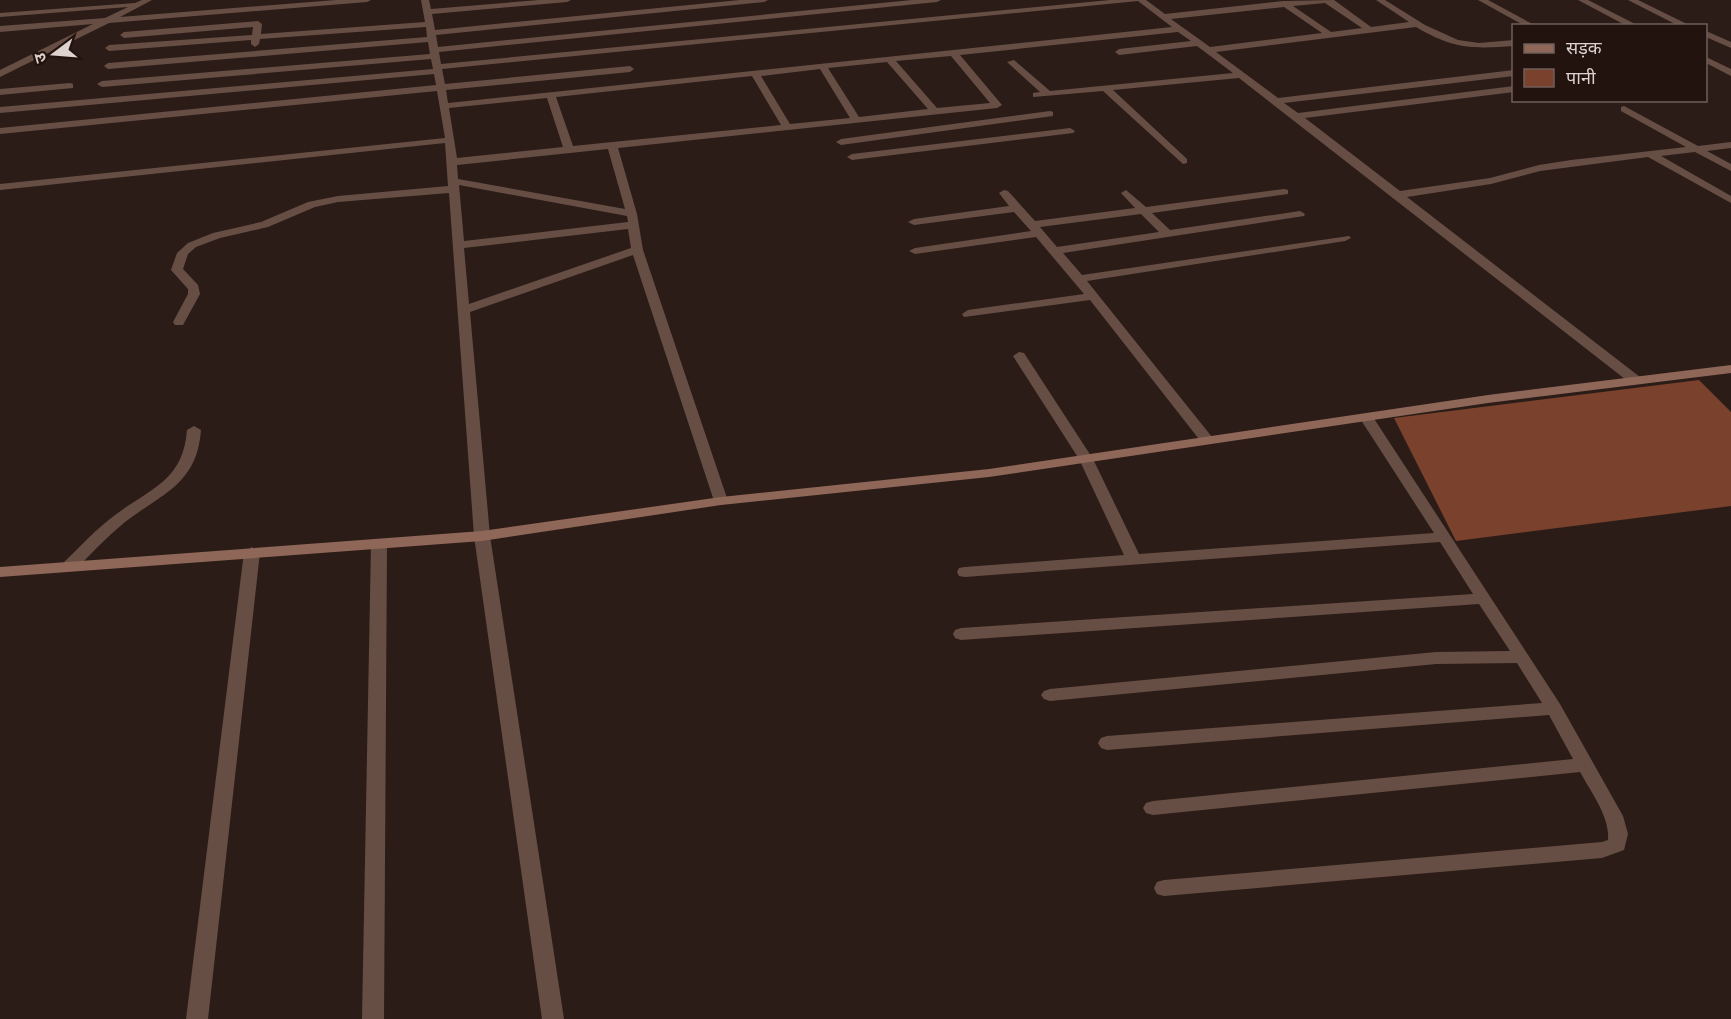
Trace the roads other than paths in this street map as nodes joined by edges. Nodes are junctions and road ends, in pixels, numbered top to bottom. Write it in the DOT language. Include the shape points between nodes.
graph roads {
  1 [pos="367,0"];
  2 [pos="567,0"];
  3 [pos="764,0"];
  4 [pos="937,0"];
  5 [pos="1135,0"];
  6 [pos="1141,0"];
  7 [pos="1214,0"];
  8 [pos="1327,0"];
  9 [pos="1380,0"];
  10 [pos="1482,0"];
  11 [pos="1582,0"];
  12 [pos="1632,0"];
  13 [pos="147,1"];
  14 [pos="1282,2"];
  15 [pos="1231,10"];
  16 [pos="0,15"];
  17 [pos="1164,17"];
  18 [pos="107,20"];
  19 [pos="1417,24"];
  20 [pos="1528,24"];
  21 [pos="1631,24"];
  22 [pos="1683,24"];
  23 [pos="0,29"];
  24 [pos="1180,29"];
  25 [pos="1370,30"];
  26 [pos="1707,34"];
  27 [pos="124,35"];
  28 [pos="1330,35"];
  29 [pos="257,36"];
  30 [pos="433,39"];
  31 [pos="1512,43"];
  32 [pos="1731,45"];
  33 [pos="1204,47"];
  34 [pos="109,48"];
  35 [pos="1119,52"];
  36 [pos="254,53"];
  37 [pos="954,53"];
  38 [pos="889,59"];
  39 [pos="1707,61"];
  40 [pos="1011,62"];
  41 [pos="108,66"];
  42 [pos="822,66"];
  43 [pos="630,69"];
  44 [pos="253,71"];
  45 [pos="2,72"];
  46 [pos="755,73"];
  47 [pos="1512,73"];
  48 [pos="1731,73"];
  49 [pos="1242,75"];
  50 [pos="102,84"];
  51 [pos="251,88"];
  52 [pos="441,88"];
  53 [pos="1105,88"];
  54 [pos="1512,89"];
  55 [pos="0,92"];
  56 [pos="1048,94"];
  57 [pos="551,95"];
  58 [pos="1036,95"];
  59 [pos="1276,101"];
  60 [pos="61,105"];
  61 [pos="444,106"];
  62 [pos="240,108"];
  63 [pos="1624,109"];
  64 [pos="0,110"];
  65 [pos="935,112"];
  66 [pos="1050,114"];
  67 [pos="1296,116"];
  68 [pos="856,120"];
  69 [pos="827,123"];
  70 [pos="47,127"];
  71 [pos="787,128"];
  72 [pos="0,131"];
  73 [pos="1070,131"];
  74 [pos="450,140"];
  75 [pos="841,142"];
  76 [pos="1731,145"];
  77 [pos="612,146"];
  78 [pos="1697,149"];
  79 [pos="569,151"];
  80 [pos="1650,154"];
  81 [pos="852,157"];
  82 [pos="1183,161"];
  83 [pos="452,162"];
  84 [pos="1731,168"];
  85 [pos="860,169"];
  86 [pos="454,185"];
  87 [pos="0,187"];
  88 [pos="1284,192"];
  89 [pos="1004,193"];
  90 [pos="1126,193"];
  91 [pos="1398,195"];
  92 [pos="1731,200"];
  93 [pos="1018,208"];
  94 [pos="1144,210"];
  95 [pos="1300,214"];
  96 [pos="633,219"];
  97 [pos="914,222"];
  98 [pos="1036,229"];
  99 [pos="1168,234"];
  100 [pos="1345,238"];
  101 [pos="459,245"];
  102 [pos="637,250"];
  103 [pos="915,251"];
  104 [pos="1055,251"];
  105 [pos="1079,279"];
  106 [pos="1094,296"];
  107 [pos="464,310"];
  108 [pos="968,314"];
  109 [pos="179,322"];
  110 [pos="1019,356"];
  111 [pos="1731,369"];
  112 [pos="1635,380"];
  113 [pos="1366,417"];
  114 [pos="194,430"];
  115 [pos="1207,440"];
  116 [pos="1086,459"];
  117 [pos="721,501"];
  118 [pos="482,536"];
  119 [pos="1445,537"];
  120 [pos="380,544"];
  121 [pos="252,552"];
  122 [pos="1134,560"];
  123 [pos="69,567"];
  124 [pos="0,572"];
  125 [pos="965,572"];
  126 [pos="1484,598"];
  127 [pos="961,634"];
  128 [pos="1522,657"];
  129 [pos="1050,695"];
  130 [pos="1554,708"];
  131 [pos="1107,742"];
  132 [pos="1585,765"];
  133 [pos="1153,808"];
  134 [pos="1164,888"];
  135 [pos="197,1019"];
  136 [pos="373,1019"];
  137 [pos="553,1019"];
  1 -- 18 [label="street"];
  2 -- 30 [label="street"];
  3 -- 30 [label="street"];
  4 -- 30 [label="street" via="499,42"];
  5 -- 30 [label="street"];
  6 -- 17 [label="street"];
  7 -- 15 [label="street"];
  8 -- 14 [label="street"];
  8 -- 25 [label="street"];
  9 -- 19 [label="street"];
  10 -- 20 [label="street"];
  11 -- 21 [label="street"];
  12 -- 22 [label="street"];
  13 -- 16 [label="street"];
  13 -- 18 [label="street"];
  14 -- 15 [label="street"];
  14 -- 28 [label="street"];
  15 -- 17 [label="street"];
  17 -- 24 [label="street"];
  18 -- 23 [label="street"];
  18 -- 45 [label="street"];
  19 -- 25 [label="street"];
  19 -- 31 [label="street" via="1468,45"];
  24 -- 33 [label="street"];
  24 -- 37 [label="street"];
  25 -- 28 [label="street"];
  26 -- 32 [label="street"];
  27 -- 29 [label="street" via="258,24"];
  28 -- 33 [label="street"];
  29 -- 30 [label="street"];
  29 -- 34 [label="street"];
  29 -- 36 [label="street"];
  30 -- 36 [label="street"];
  30 -- 44 [label="street"];
  30 -- 51 [label="street"];
  30 -- 52 [label="street"];
  33 -- 35 [label="street"];
  33 -- 49 [label="street"];
  36 -- 41 [label="street"];
  36 -- 44 [label="street"];
  37 -- 38 [label="street"];
  37 -- 65 [label="street" via="997,105"];
  38 -- 42 [label="street"];
  38 -- 65 [label="street"];
  39 -- 48 [label="street"];
  40 -- 56 [label="street"];
  42 -- 46 [label="street"];
  42 -- 68 [label="street"];
  43 -- 52 [label="street"];
  44 -- 50 [label="street"];
  44 -- 51 [label="street"];
  46 -- 57 [label="street"];
  46 -- 71 [label="street"];
  47 -- 59 [label="street"];
  49 -- 53 [label="street"];
  49 -- 59 [label="street"];
  51 -- 60 [label="street"];
  51 -- 62 [label="street"];
  52 -- 61 [label="street"];
  52 -- 62 [label="street"];
  53 -- 56 [label="street"];
  53 -- 82 [label="street"];
  54 -- 67 [label="street"];
  55 -- 60 [label="street" via="72,83"];
  56 -- 58 [label="street"];
  57 -- 61 [label="street"];
  57 -- 79 [label="street"];
  59 -- 67 [label="street"];
  60 -- 64 [label="street"];
  60 -- 70 [label="street"];
  61 -- 74 [label="street"];
  62 -- 70 [label="street"];
  63 -- 78 [label="street"];
  65 -- 68 [label="street"];
  66 -- 75 [label="street"];
  67 -- 91 [label="street"];
  68 -- 69 [label="street"];
  69 -- 71 [label="street"];
  69 -- 75 [label="street"];
  70 -- 72 [label="street"];
  71 -- 77 [label="street"];
  73 -- 81 [label="street"];
  74 -- 83 [label="street"];
  74 -- 87 [label="street"];
  75 -- 81 [label="street"];
  76 -- 78 [label="street"];
  77 -- 79 [label="street"];
  77 -- 96 [label="street"];
  78 -- 80 [label="street"];
  78 -- 84 [label="street"];
  79 -- 83 [label="street"];
  80 -- 91 [label="street" via="1539,168 1491,181"];
  80 -- 92 [label="street"];
  81 -- 85 [label="street"];
  83 -- 86 [label="street"];
  86 -- 96 [label="street"];
  86 -- 101 [label="street"];
  86 -- 109 [label="street" via="325,201 264,225 217,234 198,242 178,262 177,270 194,288"];
  88 -- 94 [label="street"];
  89 -- 93 [label="street"];
  90 -- 94 [label="street"];
  91 -- 112 [label="street"];
  93 -- 97 [label="street"];
  93 -- 98 [label="street"];
  94 -- 98 [label="street"];
  94 -- 99 [label="street"];
  95 -- 99 [label="street"];
  96 -- 101 [label="street"];
  96 -- 102 [label="street"];
  98 -- 103 [label="street"];
  98 -- 104 [label="street"];
  99 -- 104 [label="street"];
  100 -- 105 [label="street"];
  101 -- 107 [label="street"];
  102 -- 107 [label="street"];
  102 -- 117 [label="street"];
  104 -- 105 [label="street"];
  105 -- 106 [label="street"];
  106 -- 108 [label="street"];
  106 -- 115 [label="street"];
  107 -- 118 [label="street"];
  110 -- 116 [label="street"];
  111 -- 112 [label="street"];
  112 -- 113 [label="street"];
  113 -- 115 [label="street"];
  113 -- 119 [label="street"];
  114 -- 123 [label="street" via="192,454 173,481 122,518"];
  115 -- 116 [label="street"];
  116 -- 117 [label="street"];
  116 -- 122 [label="street"];
  117 -- 118 [label="street"];
  118 -- 120 [label="street"];
  118 -- 137 [label="street"];
  119 -- 122 [label="street"];
  119 -- 126 [label="street"];
  120 -- 121 [label="street"];
  120 -- 136 [label="street"];
  121 -- 123 [label="street"];
  121 -- 135 [label="street"];
  122 -- 125 [label="street"];
  123 -- 124 [label="street"];
  126 -- 127 [label="street"];
  126 -- 128 [label="street"];
  128 -- 129 [label="street" via="1436,658"];
  128 -- 130 [label="street"];
  130 -- 131 [label="street"];
  130 -- 132 [label="street"];
  132 -- 133 [label="street"];
  132 -- 134 [label="street" via="1613,816 1618,834 1617,845 1602,850"];
}
